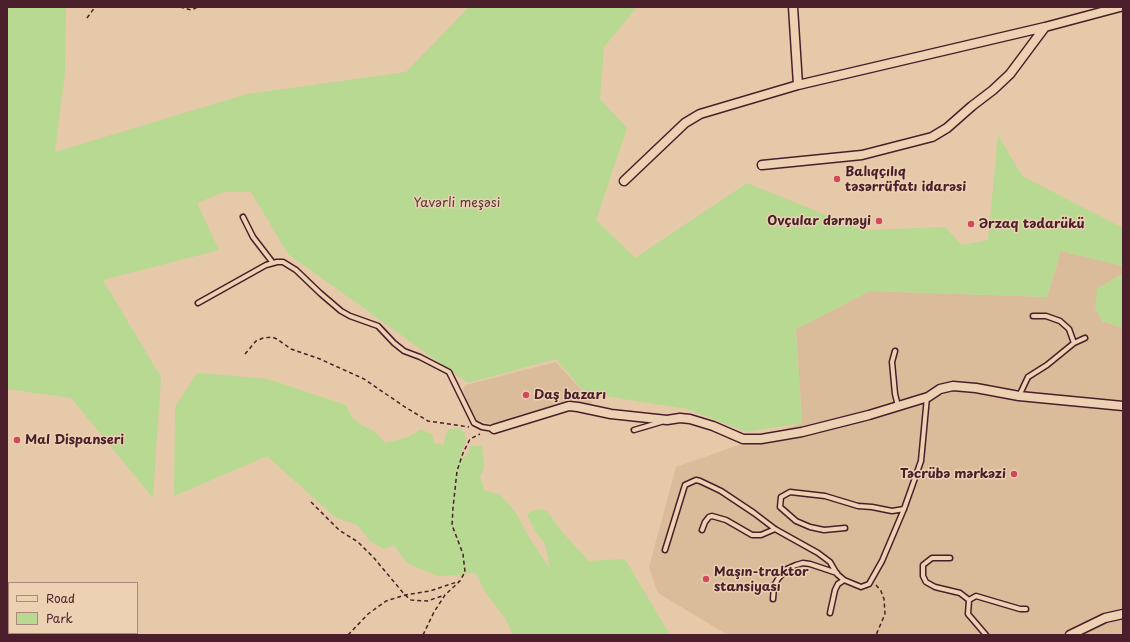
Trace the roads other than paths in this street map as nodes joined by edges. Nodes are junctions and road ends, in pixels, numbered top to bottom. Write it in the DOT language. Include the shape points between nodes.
graph roads {
  1 [pos="793,7"];
  2 [pos="1120,7"];
  3 [pos="1045,27"];
  4 [pos="798,85"];
  5 [pos="762,165"];
  6 [pos="624,181"];
  7 [pos="243,217"];
  8 [pos="273,263"];
  9 [pos="198,303"];
  10 [pos="1033,316"];
  11 [pos="1085,338"];
  12 [pos="1074,344"];
  13 [pos="895,351"];
  14 [pos="1019,396"];
  15 [pos="928,397"];
  16 [pos="898,406"];
  17 [pos="1123,406"];
  18 [pos="667,420"];
  19 [pos="494,429"];
  20 [pos="634,430"];
  21 [pos="904,509"];
  22 [pos="845,528"];
  23 [pos="775,529"];
  24 [pos="702,530"];
  25 [pos="665,550"];
  26 [pos="950,558"];
  27 [pos="838,574"];
  28 [pos="844,580"];
  29 [pos="773,599"];
  30 [pos="969,600"];
  31 [pos="1026,609"];
  32 [pos="830,613"];
  33 [pos="1123,614"];
  34 [pos="986,635"];
  35 [pos="1070,635"];
  1 -- 4 [label="street"];
  2 -- 3 [label="street"];
  3 -- 4 [label="street"];
  3 -- 5 [label="street" via="1010,74 947,128 932,136 862,155"];
  4 -- 6 [label="street" via="700,114 685,123"];
  7 -- 8 [label="lane" via="253,237"];
  8 -- 9 [label="lane"];
  8 -- 19 [label="lane" via="283,262 290,266 341,311 378,326 404,351 449,372 474,423"];
  10 -- 12 [label="lane" via="1046,316 1060,321 1069,328"];
  11 -- 12 [label="lane"];
  12 -- 14 [label="lane" via="1028,378"];
  13 -- 16 [label="lane" via="892,362"];
  14 -- 15 [label="street" via="952,386 940,389"];
  14 -- 17 [label="street"];
  15 -- 16 [label="street"];
  15 -- 21 [label="lane" via="921,461"];
  16 -- 18 [label="street" via="802,432 752,439 743,439 699,421 680,418"];
  18 -- 19 [label="street" via="569,406"];
  18 -- 20 [label="lane"];
  21 -- 22 [label="lane" via="892,511 858,506 825,496 790,492 781,497 780,507 796,521 824,530"];
  21 -- 28 [label="lane" via="882,561 869,584 861,587"];
  23 -- 24 [label="lane" via="761,535 752,535 726,520 712,516 705,522"];
  23 -- 25 [label="lane" via="721,491 696,480 685,486"];
  23 -- 27 [label="lane" via="824,557"];
  26 -- 30 [label="lane" via="932,558 923,565 923,576 926,582 935,587 960,593"];
  27 -- 28 [label="lane"];
  27 -- 29 [label="lane" via="810,564 796,565 787,569 778,579 774,586"];
  28 -- 32 [label="lane" via="834,590"];
  30 -- 31 [label="lane" via="976,596"];
  30 -- 34 [label="lane" via="968,614"];
  33 -- 35 [label="street" via="1105,618"];
}
